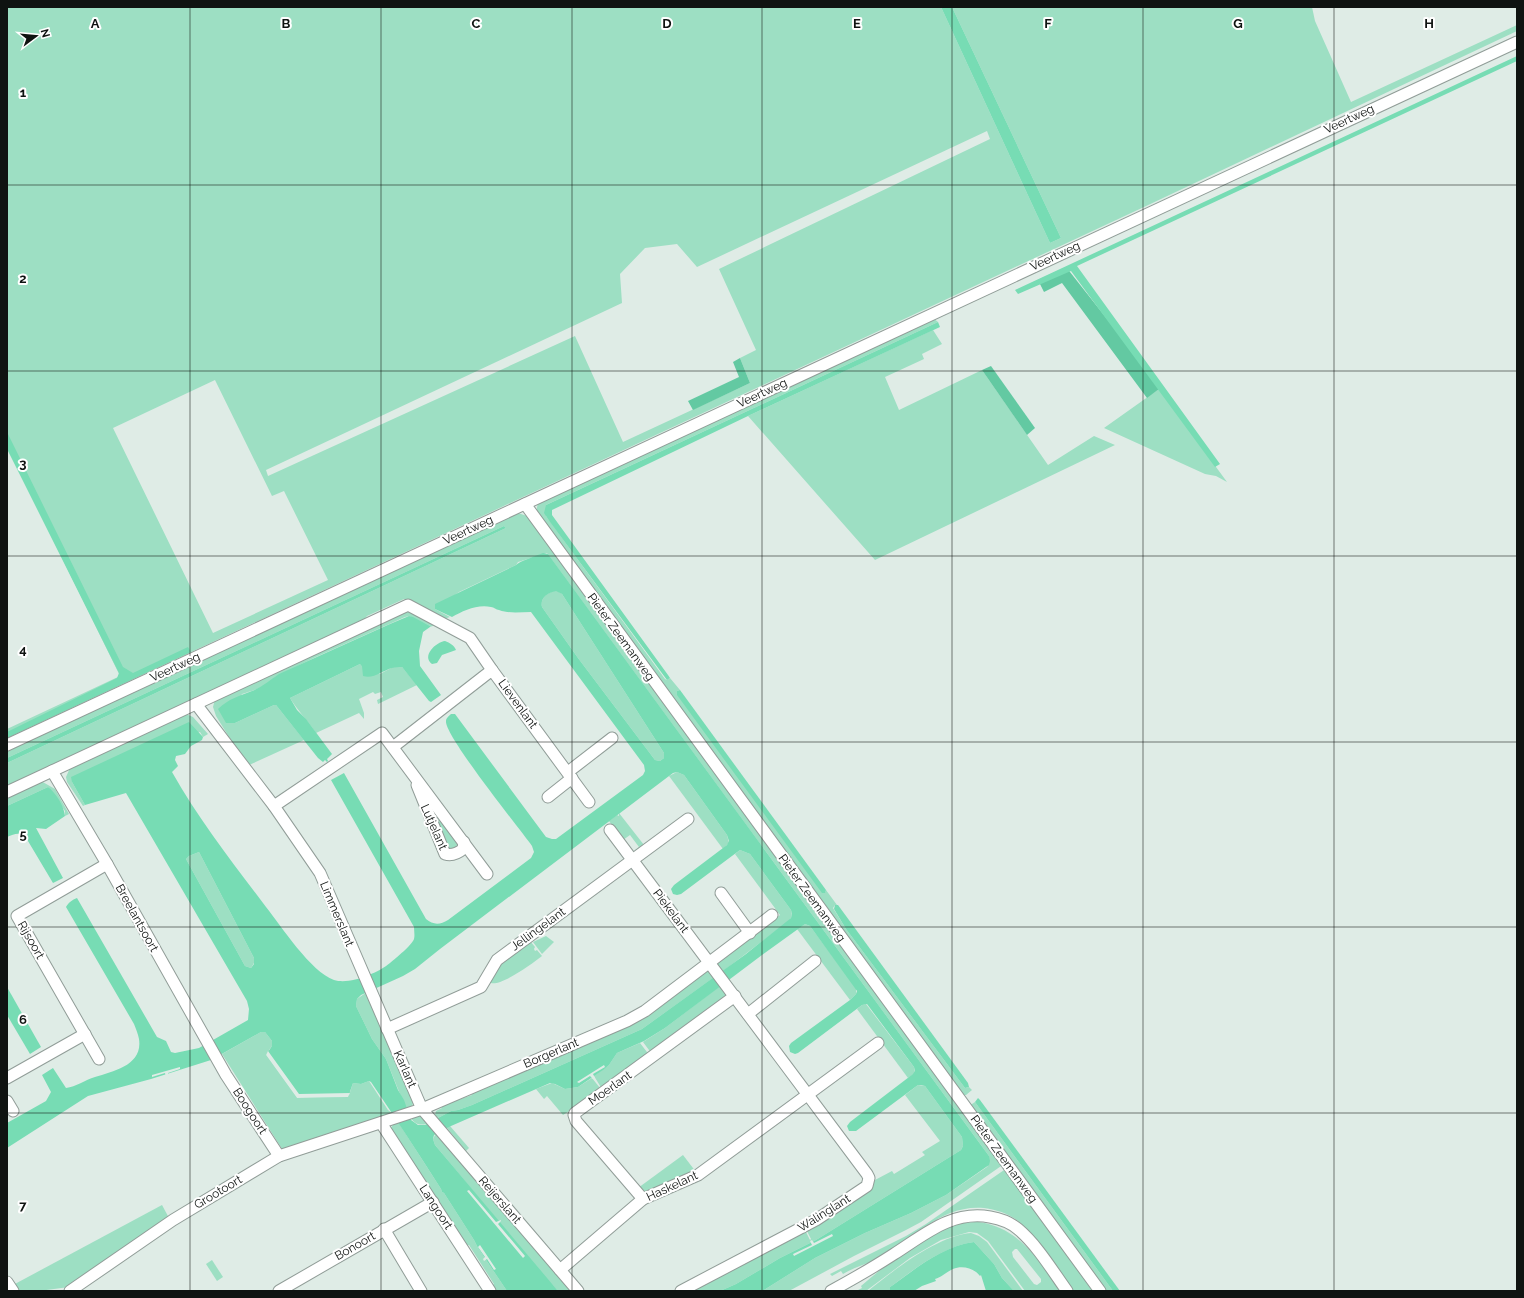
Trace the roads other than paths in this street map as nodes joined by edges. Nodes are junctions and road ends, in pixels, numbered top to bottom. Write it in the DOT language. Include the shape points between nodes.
graph roads {
  1 [pos="1517,42"];
  2 [pos="525,504"];
  3 [pos="492,670"];
  4 [pos="196,704"];
  5 [pos="612,738"];
  6 [pos="7,745"];
  7 [pos="393,747"];
  8 [pos="52,771"];
  9 [pos="414,775"];
  10 [pos="570,775"];
  11 [pos="7,792"];
  12 [pos="548,797"];
  13 [pos="589,802"];
  14 [pos="274,806"];
  15 [pos="688,820"];
  16 [pos="610,830"];
  17 [pos="464,842"];
  18 [pos="633,860"];
  19 [pos="107,864"];
  20 [pos="487,874"];
  21 [pos="721,893"];
  22 [pos="772,915"];
  23 [pos="750,933"];
  24 [pos="815,962"];
  25 [pos="711,964"];
  26 [pos="733,993"];
  27 [pos="748,1014"];
  28 [pos="387,1029"];
  29 [pos="86,1034"];
  30 [pos="878,1043"];
  31 [pos="99,1059"];
  32 [pos="221,1066"];
  33 [pos="7,1078"];
  34 [pos="808,1094"];
  35 [pos="418,1110"];
  36 [pos="387,1121"];
  37 [pos="279,1156"];
  38 [pos="643,1199"];
  39 [pos="433,1202"];
  40 [pos="384,1229"];
  41 [pos="560,1270"];
  42 [pos="7,1282"];
  43 [pos="13,1291"];
  44 [pos="70,1291"];
  45 [pos="279,1291"];
  46 [pos="421,1291"];
  47 [pos="490,1291"];
  48 [pos="578,1291"];
  49 [pos="682,1291"];
  50 [pos="831,1291"];
  51 [pos="1067,1291"];
  52 [pos="1100,1291"];
  1 -- 2 [label="street, Veertweg"];
  2 -- 6 [label="street, Veertweg"];
  2 -- 52 [label="street, Pieter Zeemanweg"];
  3 -- 4 [label="street" via="470,638 408,604"];
  3 -- 7 [label="street, Lievenlant"];
  3 -- 10 [label="street, Lievenlant"];
  4 -- 8 [label="street"];
  4 -- 14 [label="street, Limmerslant"];
  5 -- 10 [label="street"];
  7 -- 9 [label="street, Lutjelant"];
  7 -- 14 [label="street, Lutjelant" via="382,733"];
  8 -- 11 [label="street"];
  8 -- 19 [label="street, Breelantsoort"];
  9 -- 17 [label="street, Lutjelant"];
  9 -- 17 [label="street, Lutjelant" via="444,854 458,853 463,849"];
  10 -- 12 [label="street"];
  10 -- 13 [label="street, Lievenlant"];
  14 -- 28 [label="street, Limmerslant" via="320,873"];
  15 -- 18 [label="street, Jellingelant"];
  16 -- 18 [label="street"];
  17 -- 20 [label="street, Lutjelant"];
  18 -- 25 [label="street, Piekelant"];
  18 -- 28 [label="street, Jellingelant" via="497,960 481,987"];
  19 -- 29 [label="street, Rijsoort" via="17,916"];
  19 -- 32 [label="street, Breelantsoort"];
  21 -- 23 [label="street"];
  22 -- 23 [label="street"];
  23 -- 25 [label="street"];
  24 -- 27 [label="street"];
  25 -- 26 [label="street, Walinglant"];
  25 -- 35 [label="street, Borgerlant" via="645,1011 626,1021"];
  26 -- 27 [label="street, Walinglant"];
  26 -- 38 [label="street, Moerlant" via="574,1115 576,1121"];
  27 -- 34 [label="street, Walinglant"];
  28 -- 35 [label="street, Karlant"];
  29 -- 31 [label="street, Rijsoort"];
  29 -- 33 [label="street"];
  30 -- 34 [label="street"];
  32 -- 37 [label="street, Boogoort"];
  34 -- 38 [label="street, Haskelant" via="698,1176"];
  34 -- 49 [label="street, Walinglant" via="867,1174 867,1186 816,1220"];
  35 -- 36 [label="street, Borgerlant"];
  35 -- 41 [label="street, Reijerslant" via="430,1118"];
  36 -- 37 [label="street, Grootoort"];
  36 -- 39 [label="street, Langoort"];
  37 -- 44 [label="street, Grootoort" via="173,1220"];
  38 -- 41 [label="street, Haskelant"];
  39 -- 40 [label="street, Bonoort"];
  39 -- 47 [label="street, Langoort"];
  40 -- 45 [label="street, Bonoort"];
  40 -- 46 [label="street"];
  41 -- 48 [label="street, Reijerslant"];
  42 -- 43 [label="street"];
  50 -- 51 [label="street" via="942,1224 957,1218 979,1215 1004,1220 1017,1228"];
}
